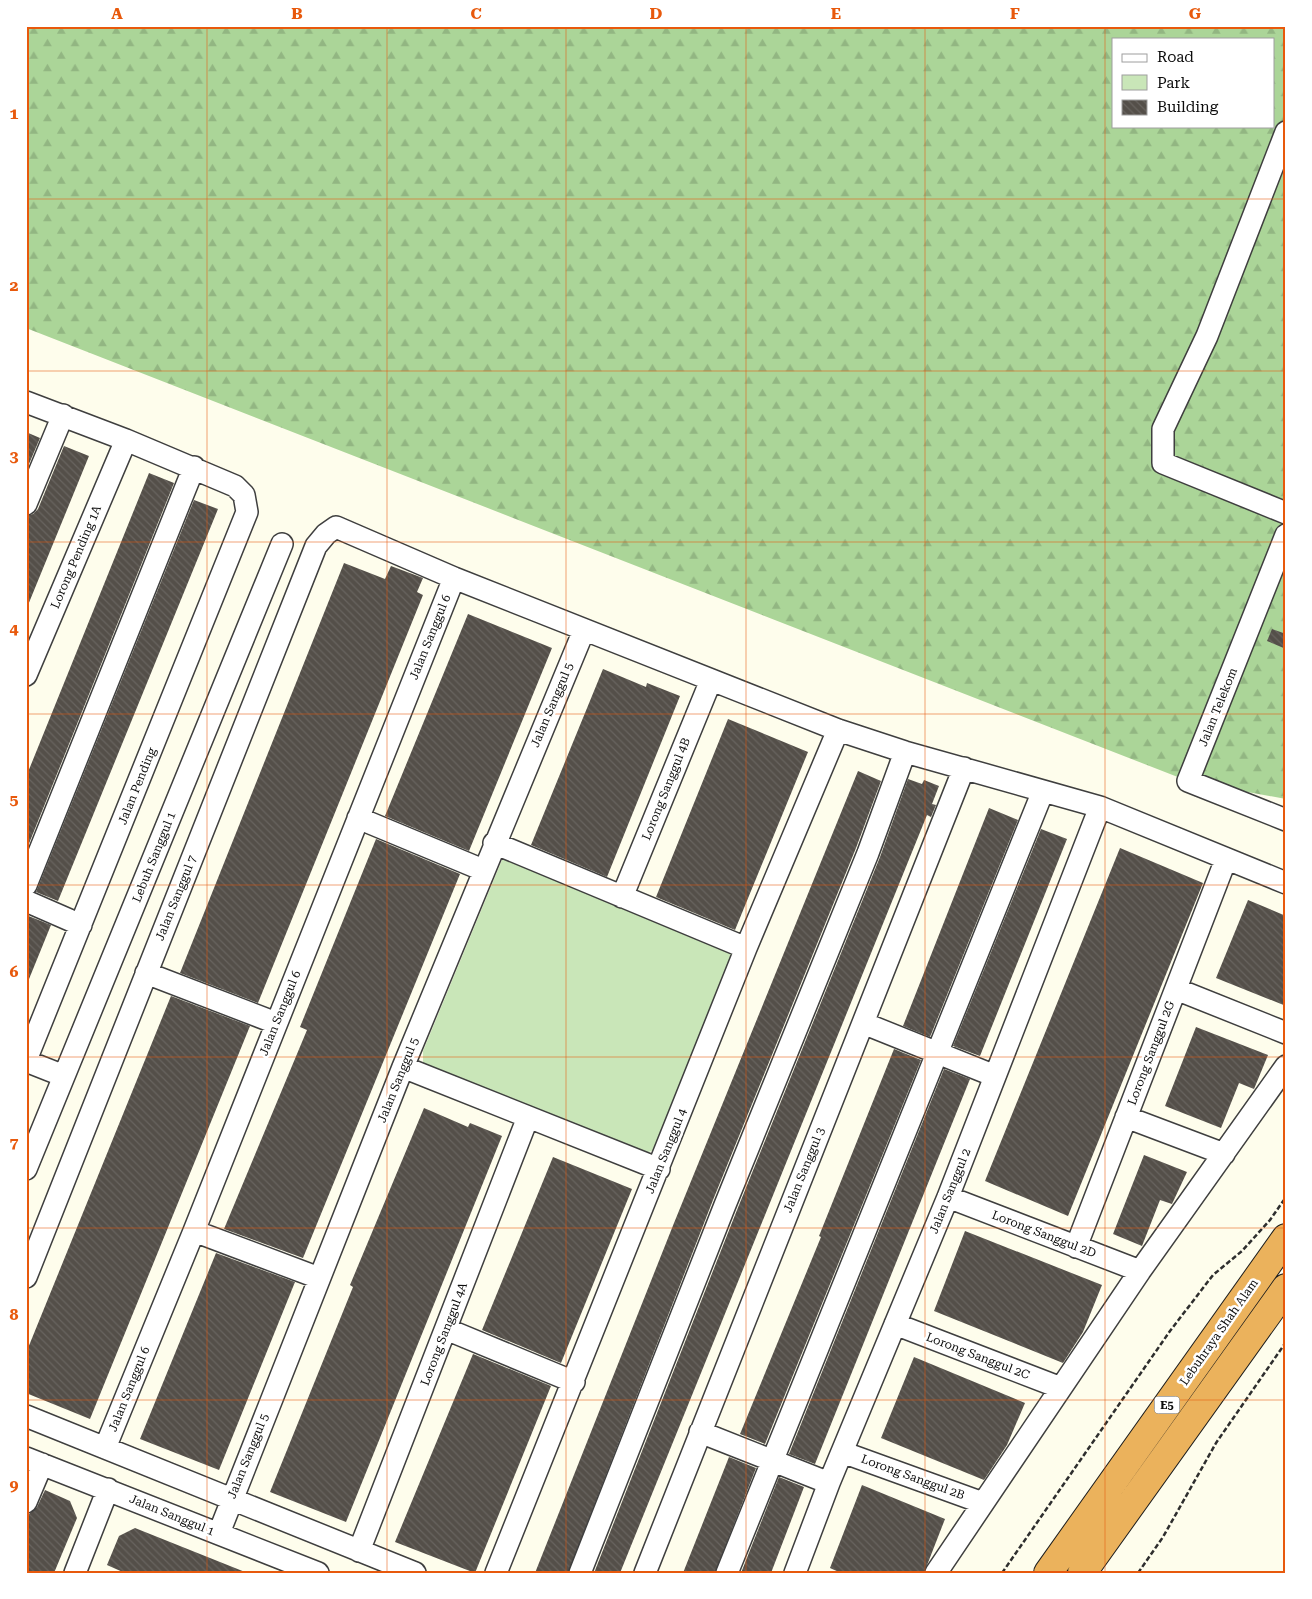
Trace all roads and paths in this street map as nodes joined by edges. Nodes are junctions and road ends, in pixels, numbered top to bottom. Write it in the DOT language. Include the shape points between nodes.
graph roads {
  1 [pos="1286,132"];
  2 [pos="26,402"];
  3 [pos="63,415"];
  4 [pos="126,440"];
  5 [pos="194,468"];
  6 [pos="26,504"];
  7 [pos="1286,513"];
  8 [pos="1286,535"];
  9 [pos="282,544"];
  10 [pos="454,578"];
  11 [pos="584,630"];
  12 [pos="28,663"];
  13 [pos="711,680"];
  14 [pos="838,730"];
  15 [pos="905,752"];
  16 [pos="964,768"];
  17 [pos="1043,791"];
  18 [pos="1100,806"];
  19 [pos="358,818"];
  20 [pos="1286,820"];
  21 [pos="494,843"];
  22 [pos="1226,860"];
  23 [pos="483,870"];
  24 [pos="1286,883"];
  25 [pos="26,885"];
  26 [pos="622,897"];
  27 [pos="26,901"];
  28 [pos="81,924"];
  29 [pos="746,948"];
  30 [pos="146,974"];
  31 [pos="1176,989"];
  32 [pos="276,1023"];
  33 [pos="863,1023"];
  34 [pos="1286,1033"];
  35 [pos="937,1053"];
  36 [pos="26,1060"];
  37 [pos="1286,1066"];
  38 [pos="403,1067"];
  39 [pos="64,1076"];
  40 [pos="995,1076"];
  41 [pos="528,1117"];
  42 [pos="1126,1117"];
  43 [pos="1224,1154"];
  44 [pos="26,1169"];
  45 [pos="659,1169"];
  46 [pos="948,1197"];
  47 [pos="1286,1197"];
  48 [pos="194,1231"];
  49 [pos="1286,1238"];
  50 [pos="1076,1247"];
  51 [pos="1140,1271"];
  52 [pos="26,1277"];
  53 [pos="319,1278"];
  54 [pos="1286,1288"];
  55 [pos="896,1324"];
  56 [pos="446,1329"];
  57 [pos="1286,1342"];
  58 [pos="574,1382"];
  59 [pos="1060,1388"];
  60 [pos="26,1416"];
  61 [pos="700,1432"];
  62 [pos="105,1448"];
  63 [pos="842,1452"];
  64 [pos="1132,1454"];
  65 [pos="771,1460"];
  66 [pos="34,1461"];
  67 [pos="829,1483"];
  68 [pos="108,1489"];
  69 [pos="230,1499"];
  70 [pos="26,1502"];
  71 [pos="983,1503"];
  72 [pos="219,1533"];
  73 [pos="359,1550"];
  74 [pos="75,1573"];
  75 [pos="318,1573"];
  76 [pos="414,1573"];
  77 [pos="496,1573"];
  78 [pos="580,1573"];
  79 [pos="645,1573"];
  80 [pos="727,1573"];
  81 [pos="795,1573"];
  82 [pos="936,1573"];
  83 [pos="1002,1573"];
  84 [pos="1028,1573"];
  85 [pos="1048,1573"];
  86 [pos="1082,1573"];
  87 [pos="1138,1573"];
  1 -- 7 [label="street" via="1207,336 1163,429 1163,463"];
  2 -- 3 [label="street"];
  3 -- 4 [label="street"];
  3 -- 6 [label="street"];
  4 -- 5 [label="street"];
  4 -- 12 [label="street, Lorong Pending 1A"];
  5 -- 25 [label="street"];
  5 -- 28 [label="street, Jalan Pending" via="235,486 244,495 247,512"];
  8 -- 20 [label="street, Jalan Telekom" via="1188,781"];
  9 -- 39 [label="street, Lebuh Sanggul 1"];
  10 -- 11 [label="street"];
  10 -- 19 [label="street, Jalan Sanggul 6"];
  10 -- 30 [label="street, Jalan Sanggul 7" via="336,528 316,546"];
  11 -- 13 [label="street"];
  11 -- 21 [label="street, Jalan Sanggul 5"];
  13 -- 14 [label="street"];
  13 -- 26 [label="street, Lorong Sanggul 4B"];
  14 -- 15 [label="street"];
  14 -- 29 [label="street, Jalan Sanggul 4"];
  15 -- 16 [label="street"];
  15 -- 78 [label="street" via="868,853"];
  16 -- 17 [label="street"];
  16 -- 33 [label="street, Jalan Sanggul 3"];
  17 -- 18 [label="street"];
  17 -- 35 [label="street"];
  18 -- 22 [label="street"];
  18 -- 40 [label="street, Jalan Sanggul 2"];
  19 -- 23 [label="street"];
  19 -- 32 [label="street, Jalan Sanggul 6"];
  21 -- 23 [label="street, Jalan Sanggul 5"];
  21 -- 26 [label="street"];
  22 -- 24 [label="street"];
  22 -- 31 [label="street, Lorong Sanggul 2G"];
  23 -- 38 [label="street, Jalan Sanggul 5"];
  26 -- 29 [label="street"];
  27 -- 28 [label="street"];
  28 -- 36 [label="street, Jalan Pending"];
  29 -- 45 [label="street, Jalan Sanggul 4"];
  30 -- 32 [label="street"];
  30 -- 52 [label="street, Jalan Sanggul 7"];
  31 -- 34 [label="street"];
  31 -- 42 [label="street, Lorong Sanggul 2G"];
  32 -- 48 [label="street, Jalan Sanggul 6"];
  33 -- 35 [label="street"];
  33 -- 61 [label="street, Jalan Sanggul 3"];
  35 -- 40 [label="street"];
  35 -- 65 [label="street"];
  36 -- 39 [label="street"];
  37 -- 43 [label="street"];
  38 -- 41 [label="street"];
  38 -- 53 [label="street, Jalan Sanggul 5"];
  39 -- 44 [label="street, Lebuh Sanggul 1"];
  40 -- 46 [label="street, Jalan Sanggul 2"];
  41 -- 45 [label="street"];
  41 -- 56 [label="street, Lorong Sanggul 4A"];
  42 -- 43 [label="street"];
  42 -- 50 [label="street, Lorong Sanggul 2G"];
  43 -- 51 [label="street"];
  45 -- 58 [label="street, Jalan Sanggul 4"];
  46 -- 50 [label="street, Lorong Sanggul 2D"];
  46 -- 55 [label="street, Jalan Sanggul 2"];
  47 -- 83 [label="path" via="1242,1251 1213,1275"];
  48 -- 53 [label="street"];
  48 -- 62 [label="street, Jalan Sanggul 6"];
  49 -- 64 [label="highway, Lebuhraya Shah Alam / E5"];
  50 -- 51 [label="street, Lorong Sanggul 2D"];
  51 -- 59 [label="street"];
  53 -- 69 [label="street, Jalan Sanggul 5"];
  54 -- 86 [label="highway, E5"];
  55 -- 59 [label="street, Lorong Sanggul 2C"];
  55 -- 63 [label="street, Jalan Sanggul 2"];
  56 -- 58 [label="street"];
  56 -- 73 [label="street, Lorong Sanggul 4A"];
  57 -- 87 [label="path" via="1216,1443 1163,1537"];
  58 -- 77 [label="street, Jalan Sanggul 4"];
  59 -- 71 [label="street"];
  60 -- 62 [label="street"];
  61 -- 65 [label="street"];
  61 -- 79 [label="street, Jalan Sanggul 3"];
  62 -- 69 [label="street"];
  63 -- 67 [label="street, Jalan Sanggul 2"];
  63 -- 71 [label="street, Lorong Sanggul 2B"];
  64 -- 84 [label="highway" via="1050,1544"];
  64 -- 85 [label="highway, Lebuhraya Shah Alam / E5"];
  65 -- 67 [label="street"];
  65 -- 80 [label="street"];
  66 -- 68 [label="street, Jalan Sanggul 1"];
  66 -- 70 [label="street"];
  67 -- 81 [label="street, Jalan Sanggul 2"];
  68 -- 72 [label="street, Jalan Sanggul 1"];
  68 -- 74 [label="street"];
  69 -- 72 [label="street, Jalan Sanggul 5"];
  69 -- 73 [label="street"];
  71 -- 82 [label="street"];
  72 -- 75 [label="street, Jalan Sanggul 1"];
  73 -- 76 [label="street"];
}
